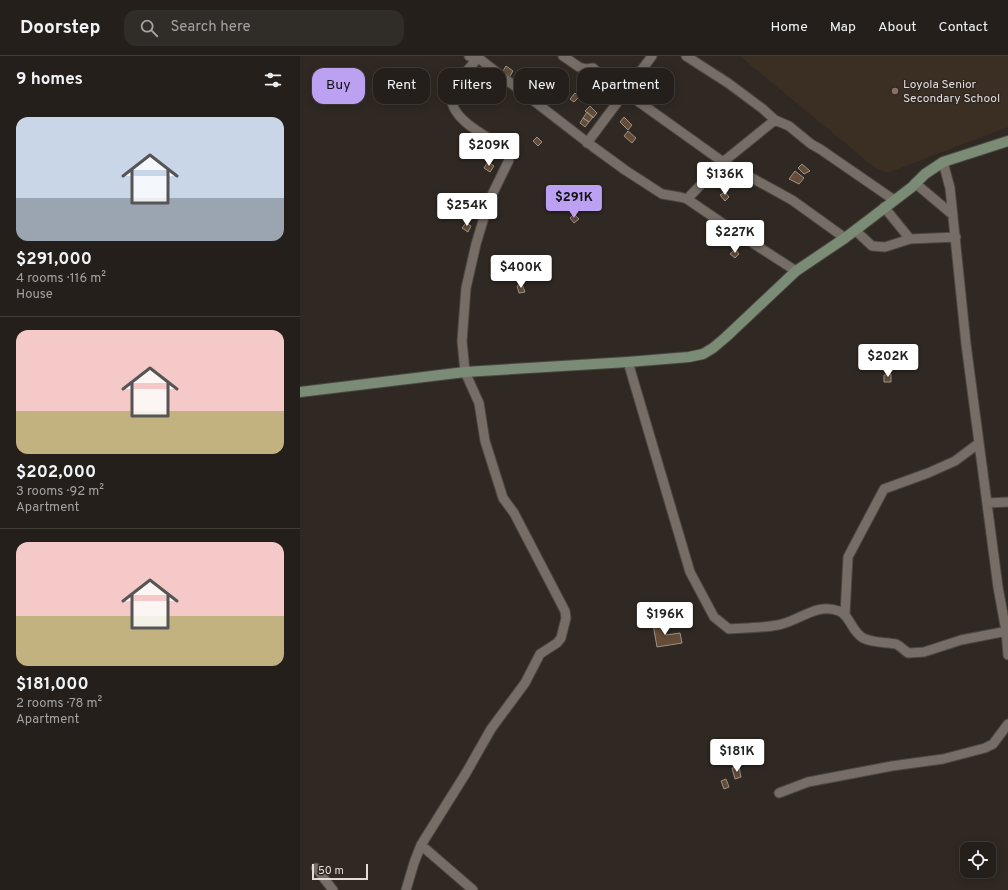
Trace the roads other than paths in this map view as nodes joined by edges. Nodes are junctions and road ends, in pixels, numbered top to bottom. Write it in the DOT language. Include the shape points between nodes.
graph roads {
  1 [pos="563,56"];
  2 [pos="652,56"];
  3 [pos="686,56"];
  4 [pos="478,58"];
  5 [pos="584,68"];
  6 [pos="643,68"];
  7 [pos="617,104"];
  8 [pos="642,104"];
  9 [pos="775,120"];
  10 [pos="1008,140"];
  11 [pos="588,143"];
  12 [pos="723,162"];
  13 [pos="943,162"];
  14 [pos="915,184"];
  15 [pos="687,199"];
  16 [pos="894,200"];
  17 [pos="884,207"];
  18 [pos="953,215"];
  19 [pos="855,230"];
  20 [pos="956,237"];
  21 [pos="845,238"];
  22 [pos="910,240"];
  23 [pos="796,271"];
  24 [pos="628,362"];
  25 [pos="465,372"];
  26 [pos="300,392"];
  27 [pos="979,443"];
  28 [pos="1008,502"];
  29 [pos="988,503"];
  30 [pos="1008,585"];
  31 [pos="998,587"];
  32 [pos="845,614"];
  33 [pos="1007,631"];
  34 [pos="1008,655"];
  35 [pos="1008,724"];
  36 [pos="779,793"];
  37 [pos="421,845"];
  38 [pos="316,868"];
  39 [pos="333,890"];
  40 [pos="406,890"];
  41 [pos="473,890"];
  1 -- 5 [label="street"];
  2 -- 6 [label="street"];
  3 -- 9 [label="street"];
  4 -- 11 [label="street"];
  4 -- 25 [label="street" via="462,77 452,96 452,102 464,121 505,148 509,160 482,219 466,288 462,341"];
  7 -- 11 [label="street"];
  8 -- 12 [label="street"];
  9 -- 12 [label="street"];
  9 -- 16 [label="street" via="789,126 811,144"];
  10 -- 13 [label="main road"];
  11 -- 15 [label="street" via="662,194"];
  12 -- 15 [label="street"];
  12 -- 21 [label="street" via="792,200"];
  13 -- 14 [label="main road"];
  13 -- 18 [label="street" via="950,188"];
  14 -- 16 [label="main road"];
  14 -- 18 [label="street"];
  15 -- 23 [label="street"];
  16 -- 17 [label="main road"];
  17 -- 19 [label="main road"];
  17 -- 22 [label="street"];
  18 -- 20 [label="street"];
  19 -- 21 [label="main road"];
  19 -- 22 [label="street" via="872,246 885,247"];
  20 -- 22 [label="street"];
  20 -- 27 [label="street"];
  21 -- 23 [label="main road"];
  23 -- 24 [label="main road" via="726,337 703,354"];
  24 -- 25 [label="main road"];
  24 -- 32 [label="street" via="690,572 714,617 729,629 786,623 820,608"];
  25 -- 26 [label="main road"];
  25 -- 37 [label="street" via="479,403 485,441 503,498 514,513 565,611 566,618 559,641 540,654 525,682 491,729"];
  27 -- 29 [label="street"];
  27 -- 32 [label="street" via="955,460 884,489 848,557"];
  28 -- 29 [label="street"];
  29 -- 31 [label="street"];
  30 -- 31 [label="street"];
  31 -- 33 [label="street"];
  32 -- 33 [label="street" via="853,629 863,638 898,645 908,653 924,652 961,640"];
  33 -- 34 [label="street"];
  35 -- 36 [label="street" via="998,739 985,748 943,759 808,782"];
  37 -- 40 [label="street"];
  37 -- 41 [label="street"];
  38 -- 39 [label="street"];
}
